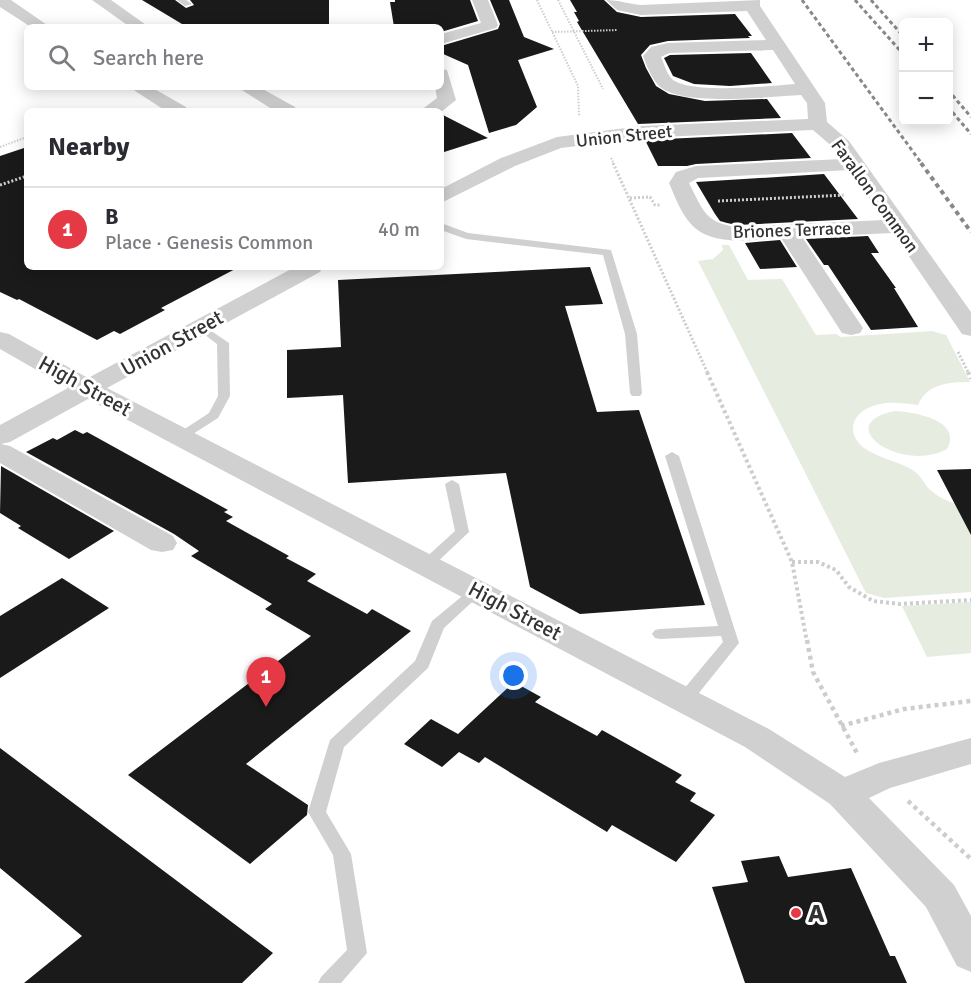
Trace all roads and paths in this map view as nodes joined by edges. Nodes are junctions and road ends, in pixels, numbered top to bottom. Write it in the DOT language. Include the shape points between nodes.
graph roads {
  1 [pos="0,0"];
  2 [pos="100,0"];
  3 [pos="480,0"];
  4 [pos="537,0"];
  5 [pos="558,0"];
  6 [pos="614,0"];
  7 [pos="752,3"];
  8 [pos="37,24"];
  9 [pos="136,24"];
  10 [pos="444,38"];
  11 [pos="777,45"];
  12 [pos="444,87"];
  13 [pos="603,89"];
  14 [pos="807,89"];
  15 [pos="143,90"];
  16 [pos="259,90"];
  17 [pos="174,108"];
  18 [pos="284,108"];
  19 [pos="434,108"];
  20 [pos="818,124"];
  21 [pos="595,136"];
  22 [pos="24,138"];
  23 [pos="0,147"];
  24 [pos="855,164"];
  25 [pos="24,177"];
  26 [pos="0,185"];
  27 [pos="849,194"];
  28 [pos="444,195"];
  29 [pos="630,198"];
  30 [pos="689,203"];
  31 [pos="898,226"];
  32 [pos="444,227"];
  33 [pos="787,231"];
  34 [pos="304,270"];
  35 [pos="201,327"];
  36 [pos="851,328"];
  37 [pos="971,328"];
  38 [pos="0,339"];
  39 [pos="88,389"];
  40 [pos="636,393"];
  41 [pos="0,436"];
  42 [pos="182,437"];
  43 [pos="0,452"];
  44 [pos="672,456"];
  45 [pos="452,484"];
  46 [pos="162,543"];
  47 [pos="792,562"];
  48 [pos="426,565"];
  49 [pos="477,591"];
  50 [pos="971,600"];
  51 [pos="728,631"];
  52 [pos="660,634"];
  53 [pos="684,700"];
  54 [pos="971,701"];
  55 [pos="841,726"];
  56 [pos="971,751"];
  57 [pos="879,777"];
  58 [pos="843,794"];
  59 [pos="971,859"];
  60 [pos="971,954"];
  61 [pos="327,983"];
  1 -- 8 [label="street"];
  2 -- 9 [label="street"];
  3 -- 10 [label="street" via="490,25"];
  4 -- 21 [label="path" via="578,86 579,123"];
  5 -- 13 [label="path"];
  6 -- 7 [label="street" via="626,9 641,10"];
  7 -- 11 [label="street, Farallon Common"];
  11 -- 14 [label="street, Farallon Common"];
  11 -- 14 [label="street" via="668,48 651,56 665,83 678,90 696,93"];
  12 -- 19 [label="street" via="447,100"];
  14 -- 20 [label="street, Farallon Common" via="816,103"];
  15 -- 17 [label="street"];
  16 -- 18 [label="street"];
  20 -- 21 [label="street, Union Street"];
  20 -- 24 [label="street, Farallon Common"];
  21 -- 28 [label="street, Union Street" via="557,143 508,162"];
  21 -- 29 [label="path" via="607,149"];
  22 -- 23 [label="path"];
  24 -- 30 [label="street, Briones Terrace" via="696,172 682,176 679,183"];
  24 -- 31 [label="street, Farallon Common"];
  25 -- 26 [label="path"];
  27 -- 30 [label="path"];
  29 -- 30 [label="path" via="650,197 655,205"];
  29 -- 47 [label="path"];
  30 -- 33 [label="street, Briones Terrace" via="699,223 714,232"];
  31 -- 33 [label="street, Briones Terrace"];
  31 -- 37 [label="street, Farallon Common"];
  32 -- 40 [label="lane" via="466,236 607,252 631,334"];
  33 -- 36 [label="street"];
  34 -- 35 [label="street, Union Street"];
  35 -- 39 [label="street, Union Street"];
  35 -- 42 [label="lane" via="223,344 224,396 214,415"];
  38 -- 39 [label="street, High Street"];
  39 -- 41 [label="street, Union Street"];
  39 -- 42 [label="street, High Street"];
  42 -- 48 [label="street, High Street"];
  43 -- 46 [label="street"];
  44 -- 51 [label="lane"];
  45 -- 48 [label="lane" via="462,532"];
  47 -- 50 [label="path" via="818,562 836,570 849,587 873,601 900,604"];
  47 -- 55 [label="path" via="813,672"];
  48 -- 49 [label="street, High Street"];
  49 -- 53 [label="street, High Street"];
  49 -- 61 [label="lane" via="437,625 422,664 336,744 317,812 342,854 357,953"];
  51 -- 52 [label="lane"];
  51 -- 53 [label="lane" via="731,643"];
  53 -- 58 [label="street, High Street" via="757,738"];
  54 -- 55 [label="path" via="904,709"];
  55 -- 57 [label="path" via="862,760"];
  56 -- 57 [label="street"];
  57 -- 58 [label="street"];
  57 -- 59 [label="path"];
  58 -- 60 [label="street, High Street" via="940,896"];
}
